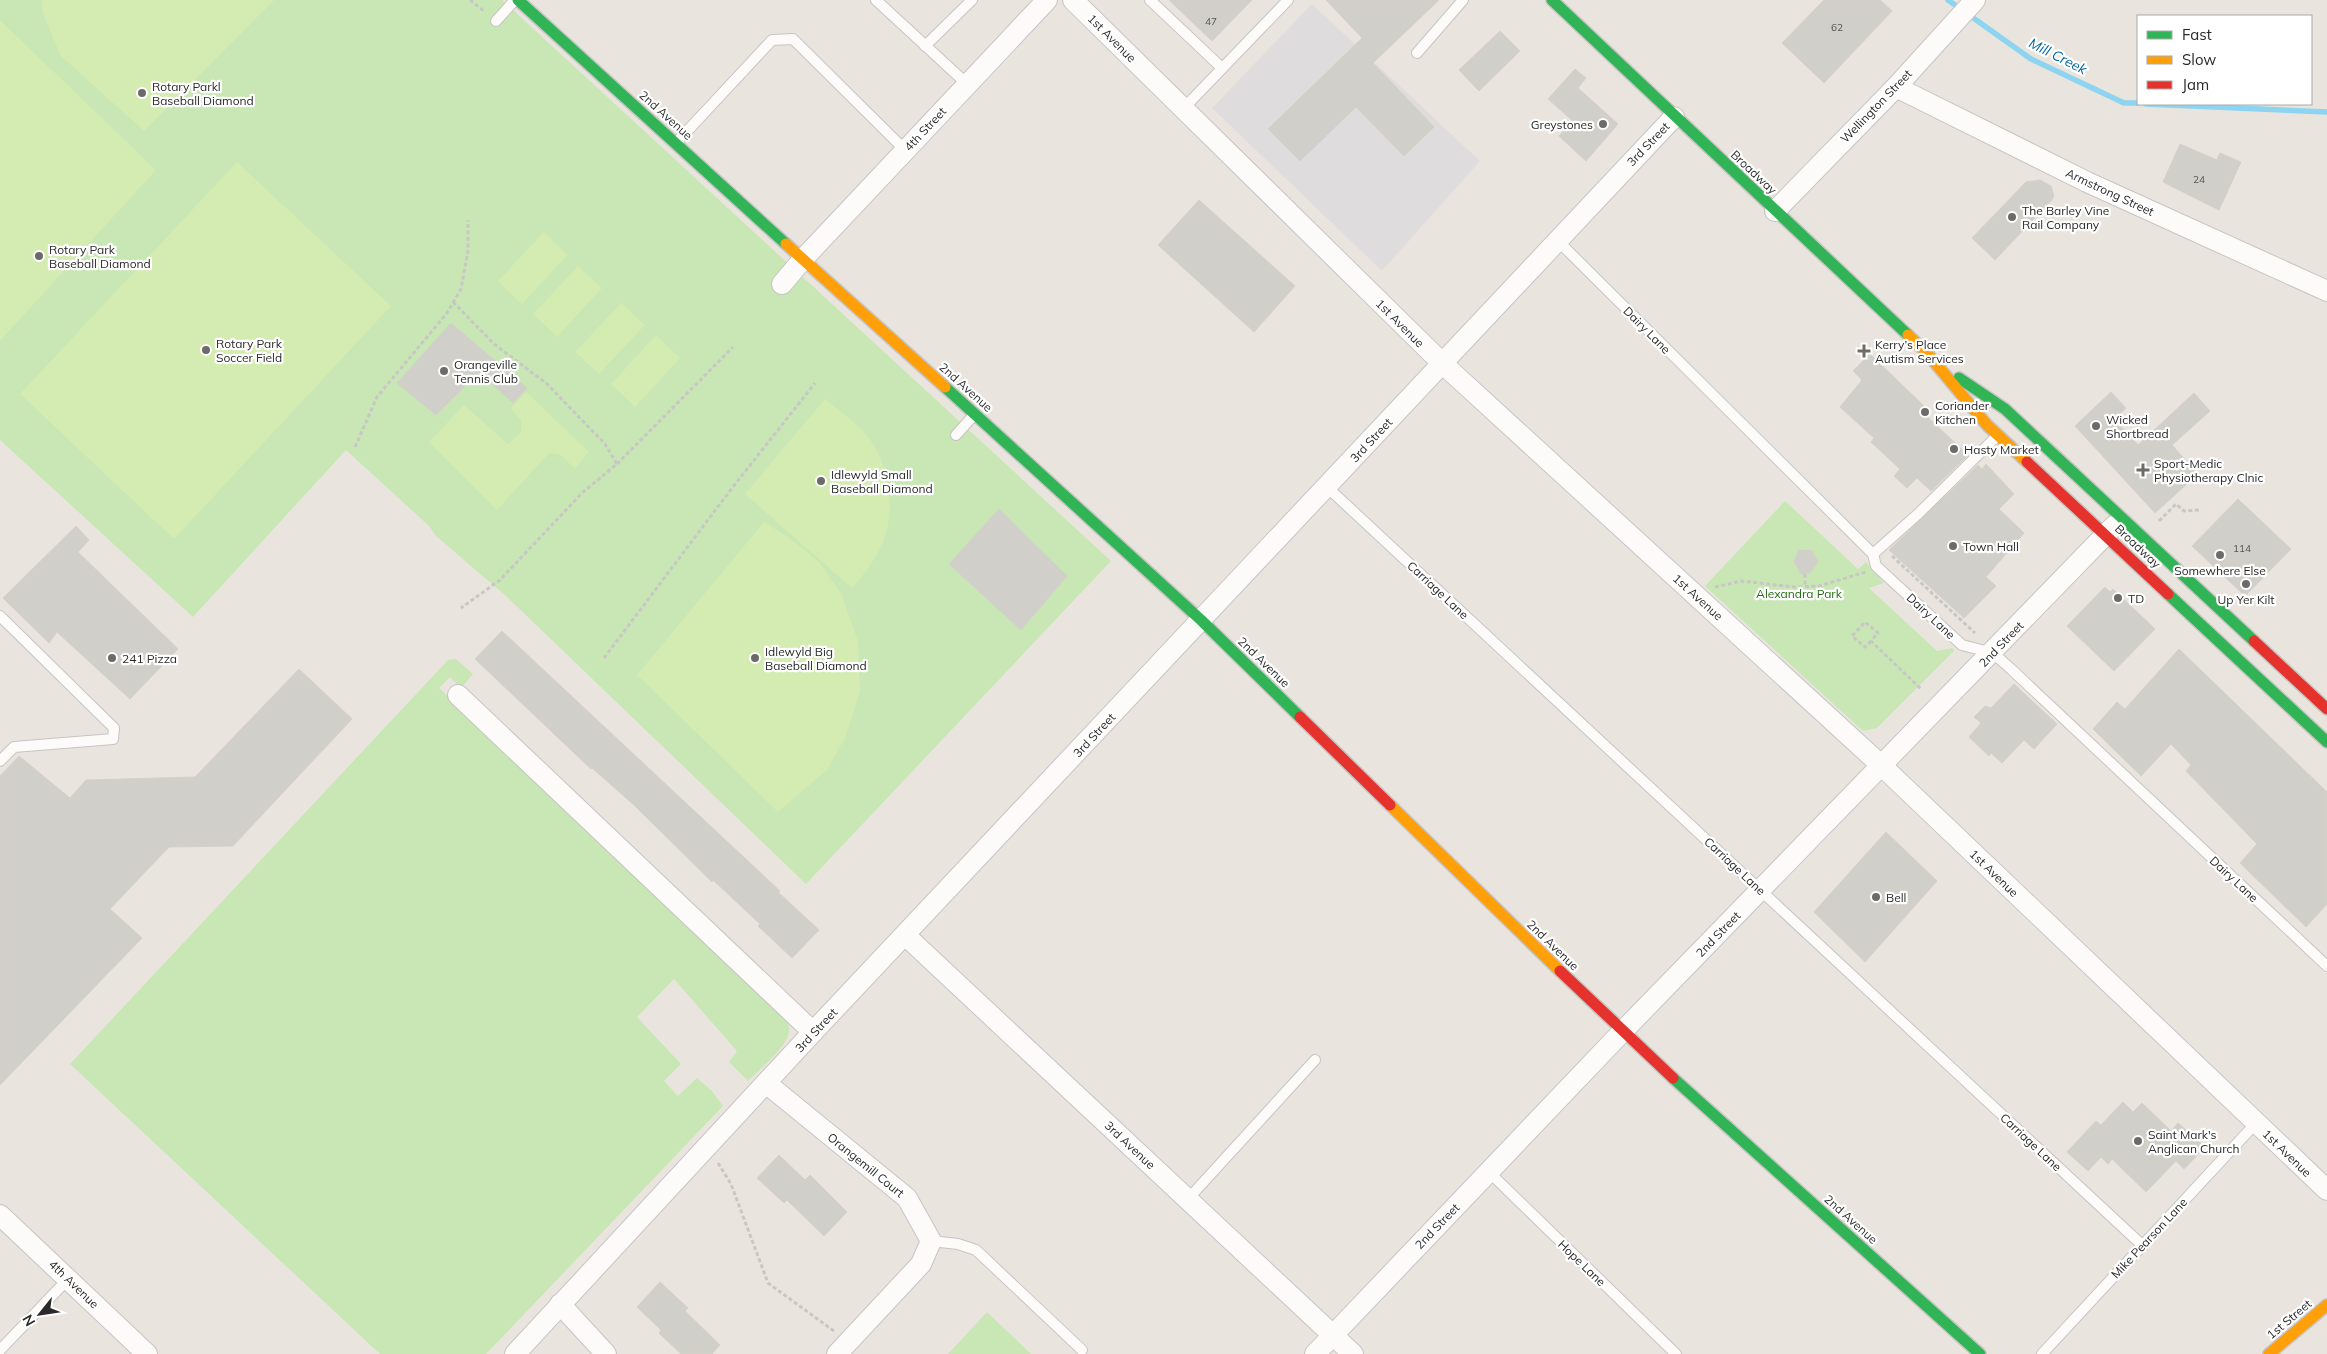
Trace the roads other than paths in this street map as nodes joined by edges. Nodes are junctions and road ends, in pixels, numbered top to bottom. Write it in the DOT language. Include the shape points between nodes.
graph roads {
  1 [pos="517,0"];
  2 [pos="876,0"];
  3 [pos="972,0"];
  4 [pos="1047,0"];
  5 [pos="1073,0"];
  6 [pos="1150,0"];
  7 [pos="1288,0"];
  8 [pos="1463,0"];
  9 [pos="1552,0"];
  10 [pos="1974,2"];
  11 [pos="496,21"];
  12 [pos="925,46"];
  13 [pos="1417,53"];
  14 [pos="1222,68"];
  15 [pos="966,84"];
  16 [pos="1896,87"];
  17 [pos="1183,109"];
  18 [pos="1674,117"];
  19 [pos="676,143"];
  20 [pos="905,150"];
  21 [pos="1775,211"];
  22 [pos="1557,240"];
  23 [pos="804,258"];
  24 [pos="782,284"];
  25 [pos="2327,291"];
  26 [pos="1443,364"];
  27 [pos="1937,364"];
  28 [pos="975,414"];
  29 [pos="956,435"];
  30 [pos="1998,435"];
  31 [pos="1327,487"];
  32 [pos="2123,516"];
  33 [pos="2107,535"];
  34 [pos="1873,554"];
  35 [pos="0,616"];
  36 [pos="1201,620"];
  37 [pos="1992,653"];
  38 [pos="458,696"];
  39 [pos="2327,709"];
  40 [pos="2327,742"];
  41 [pos="0,761"];
  42 [pos="1882,766"];
  43 [pos="1761,890"];
  44 [pos="906,936"];
  45 [pos="2327,966"];
  46 [pos="814,1032"];
  47 [pos="1622,1032"];
  48 [pos="1314,1060"];
  49 [pos="766,1083"];
  50 [pos="2256,1123"];
  51 [pos="1488,1172"];
  52 [pos="2327,1190"];
  53 [pos="1188,1199"];
  54 [pos="0,1215"];
  55 [pos="931,1241"];
  56 [pos="2142,1246"];
  57 [pos="69,1278"];
  58 [pos="560,1304"];
  59 [pos="2327,1305"];
  60 [pos="1333,1335"];
  61 [pos="1970,1345"];
  62 [pos="843,1348"];
  63 [pos="0,1350"];
  64 [pos="1082,1350"];
  65 [pos="147,1354"];
  66 [pos="516,1354"];
  67 [pos="606,1354"];
  68 [pos="1316,1354"];
  69 [pos="1353,1354"];
  70 [pos="1676,1354"];
  71 [pos="1961,1354"];
  72 [pos="1980,1354"];
  73 [pos="2042,1354"];
  74 [pos="2269,1354"];
  1 -- 11 [label="lane"];
  1 -- 19 [label="street, 2nd Avenue"];
  2 -- 12 [label="lane"];
  3 -- 12 [label="lane"];
  4 -- 15 [label="street, 4th Street"];
  5 -- 17 [label="street, 1st Avenue"];
  6 -- 14 [label="lane"];
  7 -- 14 [label="lane"];
  8 -- 13 [label="lane"];
  9 -- 18 [label="street, Broadway"];
  10 -- 16 [label="street, Wellington Street"];
  12 -- 15 [label="lane"];
  14 -- 17 [label="lane"];
  15 -- 20 [label="street, 4th Street"];
  16 -- 21 [label="street, Wellington Street"];
  16 -- 25 [label="street, Armstrong Street" via="2087,182"];
  17 -- 26 [label="street, 1st Avenue"];
  18 -- 21 [label="street, Broadway"];
  18 -- 22 [label="street, 3rd Street"];
  19 -- 20 [label="lane" via="772,40 793,39"];
  19 -- 23 [label="street, 2nd Avenue"];
  20 -- 23 [label="street, 4th Street"];
  21 -- 27 [label="street, Broadway"];
  22 -- 26 [label="street, 3rd Street"];
  22 -- 34 [label="lane, Dairy Lane"];
  23 -- 24 [label="street, 4th Street"];
  23 -- 28 [label="street, 2nd Avenue"];
  26 -- 31 [label="street, 3rd Street"];
  26 -- 42 [label="street, 1st Avenue"];
  27 -- 30 [label="street, Broadway"];
  27 -- 32 [label="street, Broadway" via="2005,409"];
  28 -- 29 [label="lane"];
  28 -- 36 [label="street, 2nd Avenue"];
  30 -- 33 [label="street, Broadway"];
  30 -- 34 [label="lane"];
  31 -- 36 [label="street, 3rd Street"];
  31 -- 43 [label="lane, Carriage Lane"];
  32 -- 33 [label="street, 2nd Street"];
  32 -- 39 [label="street, Broadway"];
  33 -- 37 [label="street, 2nd Street"];
  33 -- 40 [label="street, Broadway"];
  34 -- 37 [label="lane, Dairy Lane" via="1876,566 1962,645"];
  35 -- 41 [label="lane" via="114,728 113,739 14,747"];
  36 -- 44 [label="street, 3rd Street"];
  36 -- 47 [label="street, 2nd Avenue"];
  37 -- 42 [label="street, 2nd Street"];
  37 -- 45 [label="lane, Dairy Lane"];
  38 -- 46 [label="street"];
  42 -- 43 [label="street, 2nd Street"];
  42 -- 50 [label="street, 1st Avenue"];
  43 -- 47 [label="street, 2nd Street"];
  43 -- 56 [label="lane, Carriage Lane"];
  44 -- 46 [label="street, 3rd Street"];
  44 -- 53 [label="street, 3rd Avenue"];
  46 -- 49 [label="street, 3rd Street"];
  47 -- 51 [label="street, 2nd Street"];
  47 -- 61 [label="street, 2nd Avenue"];
  48 -- 53 [label="lane"];
  49 -- 55 [label="street, Orangemill Court" via="907,1198"];
  49 -- 58 [label="street, 3rd Street"];
  50 -- 52 [label="street, 1st Avenue"];
  50 -- 56 [label="lane, Mike Pearson Lane"];
  51 -- 60 [label="street, 2nd Street"];
  51 -- 70 [label="lane, Hope Lane"];
  53 -- 60 [label="street, 3rd Avenue"];
  54 -- 57 [label="street, 4th Avenue"];
  55 -- 62 [label="street" via="920,1264"];
  55 -- 64 [label="lane" via="976,1250"];
  56 -- 73 [label="lane, Mike Pearson Lane"];
  57 -- 63 [label="lane"];
  57 -- 65 [label="street, 4th Avenue"];
  58 -- 66 [label="street, 3rd Street"];
  58 -- 67 [label="street"];
  59 -- 74 [label="street, 1st Street"];
  60 -- 68 [label="street, 2nd Street"];
  60 -- 69 [label="street, 3rd Avenue"];
  61 -- 71 [label="lane"];
  61 -- 72 [label="street, 2nd Avenue"];
}
